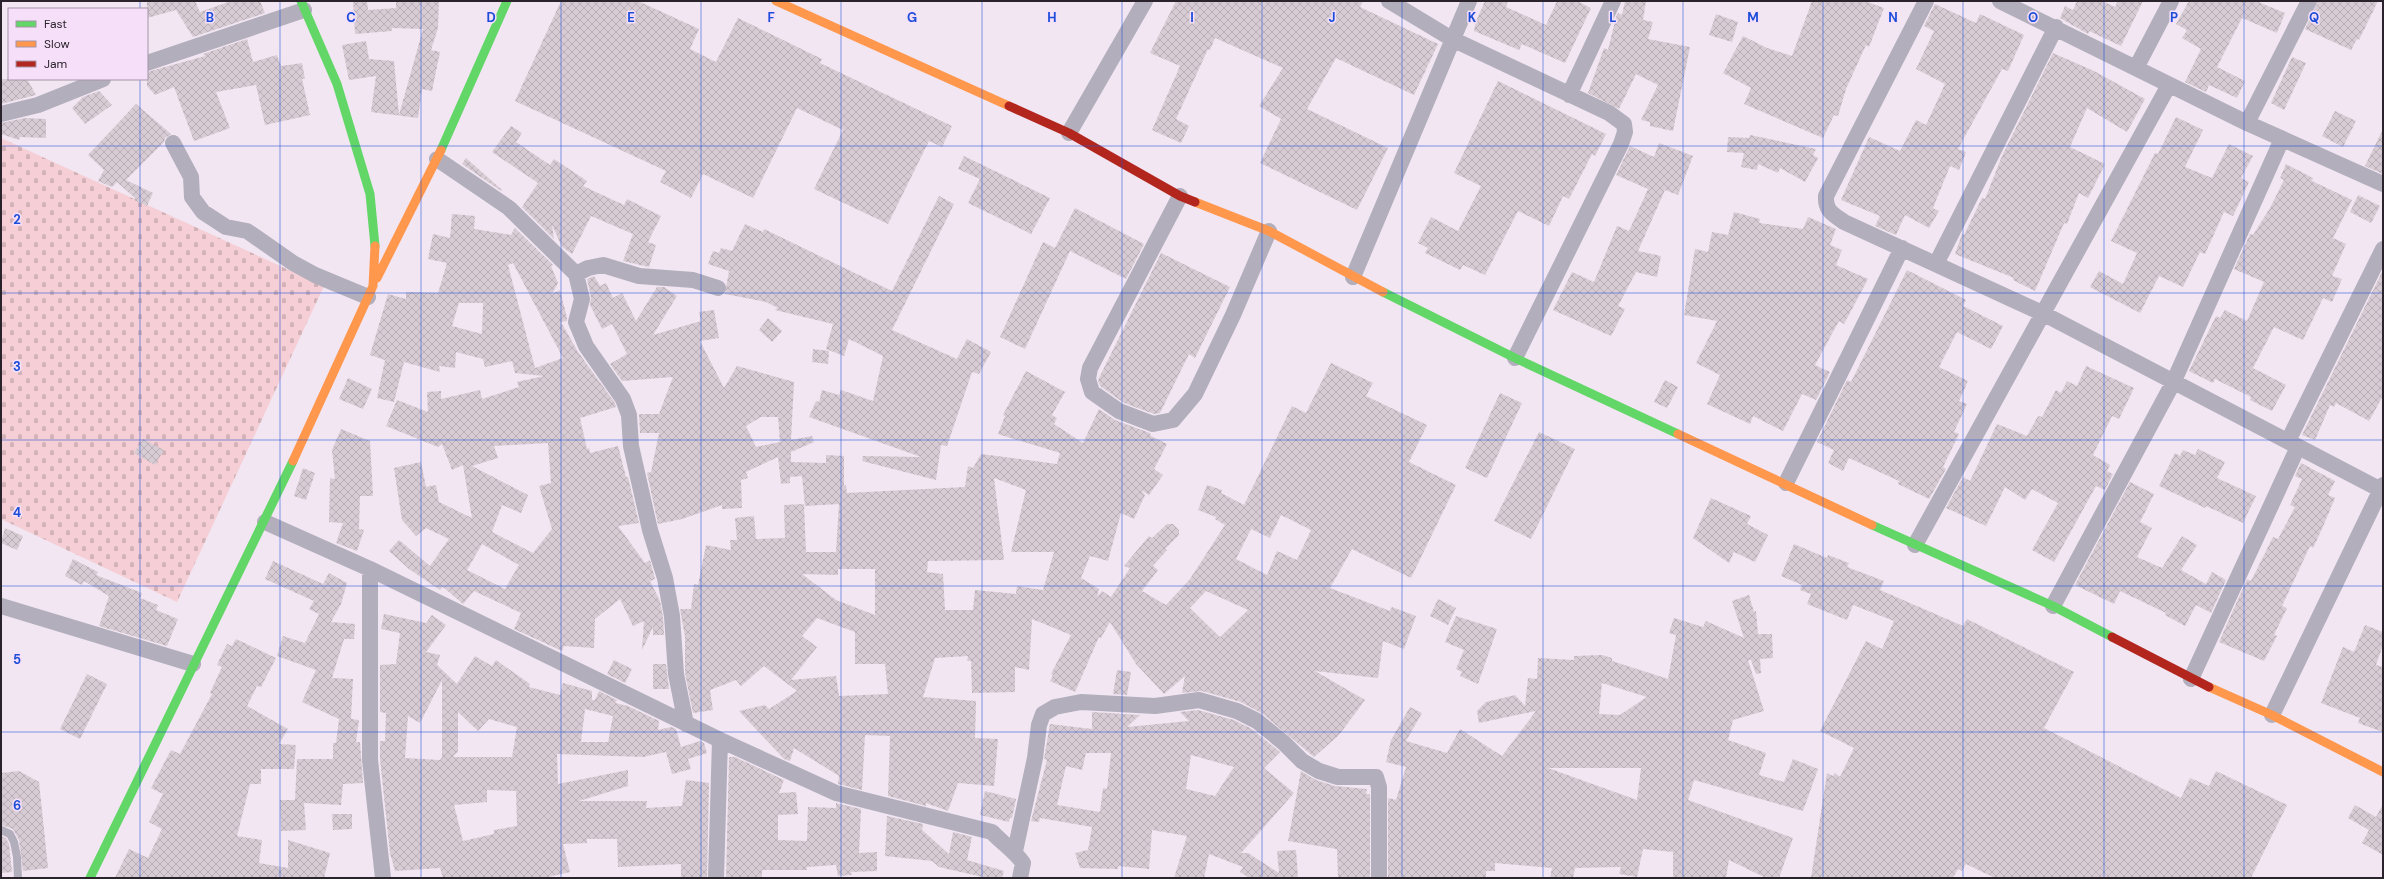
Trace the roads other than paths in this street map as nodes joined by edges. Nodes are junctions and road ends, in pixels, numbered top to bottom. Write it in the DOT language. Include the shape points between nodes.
graph roads {
  1 [pos="507,1"];
  2 [pos="776,1"];
  3 [pos="1145,1"];
  4 [pos="1389,1"];
  5 [pos="1469,1"];
  6 [pos="1613,1"];
  7 [pos="1926,1"];
  8 [pos="2000,1"];
  9 [pos="2171,1"];
  10 [pos="2309,1"];
  11 [pos="302,6"];
  12 [pos="2026,6"];
  13 [pos="2056,27"];
  14 [pos="1452,39"];
  15 [pos="148,63"];
  16 [pos="2136,68"];
  17 [pos="100,80"];
  18 [pos="2169,85"];
  19 [pos="1569,95"];
  20 [pos="1,114"];
  21 [pos="2247,123"];
  22 [pos="1069,133"];
  23 [pos="2282,139"];
  24 [pos="173,143"];
  25 [pos="437,159"];
  26 [pos="2383,184"];
  27 [pos="1180,196"];
  28 [pos="1269,231"];
  29 [pos="1902,248"];
  30 [pos="2383,249"];
  31 [pos="1936,264"];
  32 [pos="576,274"];
  33 [pos="1353,277"];
  34 [pos="718,288"];
  35 [pos="370,291"];
  36 [pos="2042,313"];
  37 [pos="1515,358"];
  38 [pos="2173,383"];
  39 [pos="2293,444"];
  40 [pos="1786,483"];
  41 [pos="2382,487"];
  42 [pos="265,522"];
  43 [pos="1915,545"];
  44 [pos="370,569"];
  45 [pos="1,606"];
  46 [pos="2053,606"];
  47 [pos="193,664"];
  48 [pos="2191,679"];
  49 [pos="2272,715"];
  50 [pos="686,724"];
  51 [pos="720,740"];
  52 [pos="2383,772"];
  53 [pos="1,830"];
  54 [pos="1015,851"];
  55 [pos="18,878"];
  56 [pos="90,878"];
  57 [pos="383,878"];
  58 [pos="716,878"];
  59 [pos="1020,878"];
  60 [pos="1379,878"];
  1 -- 25 [label="street"];
  2 -- 22 [label="street"];
  3 -- 22 [label="street"];
  4 -- 14 [label="street"];
  5 -- 14 [label="street"];
  6 -- 19 [label="street"];
  7 -- 29 [label="street" via="1826,196 1825,204 1828,211 1844,222"];
  8 -- 12 [label="street"];
  9 -- 16 [label="street"];
  10 -- 21 [label="street"];
  11 -- 15 [label="street"];
  11 -- 35 [label="street" via="337,84 370,194 375,249"];
  12 -- 13 [label="street"];
  13 -- 16 [label="street"];
  13 -- 31 [label="street"];
  14 -- 19 [label="street"];
  14 -- 33 [label="street"];
  16 -- 18 [label="street"];
  17 -- 20 [label="street" via="38,105"];
  18 -- 21 [label="street"];
  18 -- 36 [label="street"];
  19 -- 37 [label="street" via="1615,117 1624,124 1625,132"];
  21 -- 23 [label="street"];
  22 -- 27 [label="street"];
  23 -- 26 [label="street"];
  23 -- 38 [label="street"];
  24 -- 35 [label="street" via="191,177 192,197 203,212 226,228 247,231 314,275"];
  25 -- 32 [label="street" via="509,208"];
  25 -- 35 [label="street"];
  27 -- 28 [label="street"];
  27 -- 28 [label="street" via="1090,368 1088,379 1092,392 1120,411 1153,424 1173,420 1195,394 1234,315"];
  28 -- 33 [label="street"];
  29 -- 31 [label="street"];
  29 -- 40 [label="street"];
  30 -- 39 [label="street"];
  31 -- 36 [label="street"];
  32 -- 34 [label="street" via="603,265 639,276 693,280"];
  32 -- 50 [label="street" via="582,299 576,322 586,346 623,398 629,415 631,446 668,593 676,674"];
  33 -- 37 [label="street"];
  35 -- 42 [label="street"];
  36 -- 38 [label="street"];
  36 -- 43 [label="street"];
  37 -- 40 [label="street"];
  38 -- 39 [label="street"];
  38 -- 46 [label="street"];
  39 -- 41 [label="street"];
  39 -- 48 [label="street"];
  40 -- 43 [label="street"];
  41 -- 49 [label="street"];
  42 -- 44 [label="street"];
  42 -- 47 [label="street"];
  43 -- 46 [label="street"];
  44 -- 50 [label="street"];
  44 -- 57 [label="street" via="370,760"];
  45 -- 47 [label="street"];
  46 -- 48 [label="street"];
  47 -- 56 [label="street"];
  48 -- 49 [label="street"];
  49 -- 52 [label="street"];
  50 -- 51 [label="street"];
  51 -- 54 [label="street" via="836,793 992,832 1004,845"];
  51 -- 58 [label="street"];
  53 -- 55 [label="lane" via="10,834 14,842"];
  54 -- 59 [label="street" via="1023,863"];
  54 -- 60 [label="street" via="1043,714 1055,707 1080,702 1155,706 1199,700 1237,711 1257,722 1302,761 1319,771 1338,777 1376,777 1379,786"];
}
